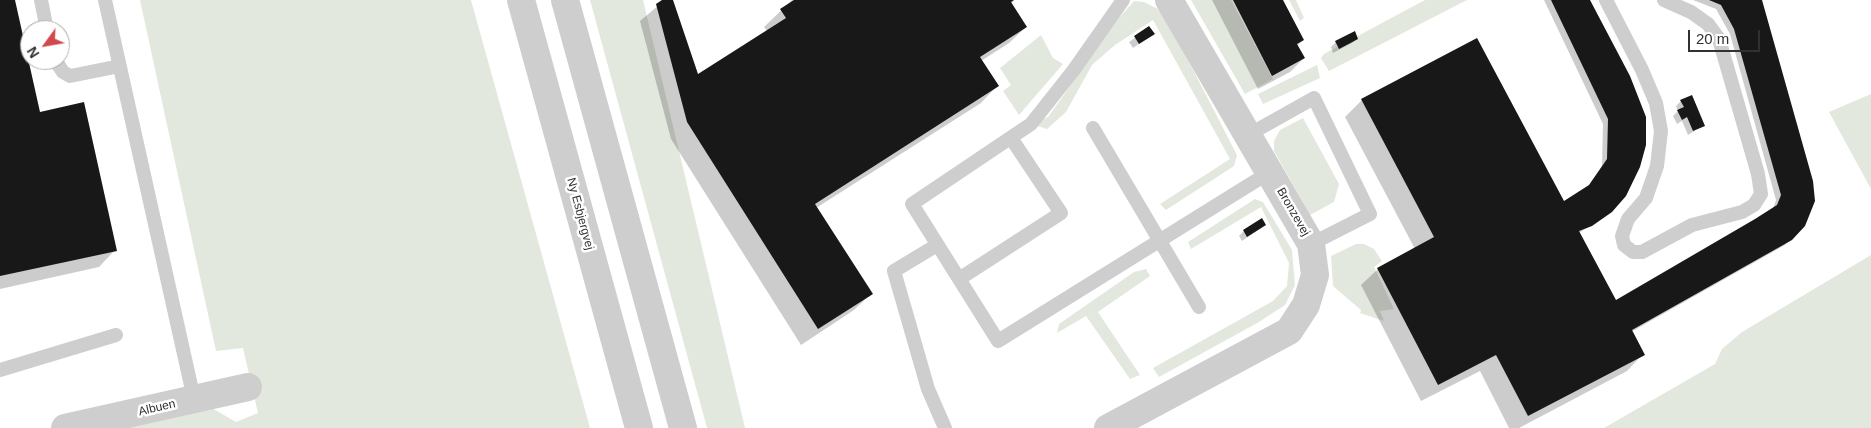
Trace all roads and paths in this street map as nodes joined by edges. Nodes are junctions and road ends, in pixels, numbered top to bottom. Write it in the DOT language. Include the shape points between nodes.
graph roads {
  1 [pos="41,0"];
  2 [pos="105,0"];
  3 [pos="521,0"];
  4 [pos="565,0"];
  5 [pos="1123,0"];
  6 [pos="1169,0"];
  7 [pos="1606,0"];
  8 [pos="1664,0"];
  9 [pos="45,20"];
  10 [pos="120,66"];
  11 [pos="62,70"];
  12 [pos="1093,128"];
  13 [pos="1248,135"];
  14 [pos="1011,138"];
  15 [pos="1270,172"];
  16 [pos="1160,240"];
  17 [pos="1311,244"];
  18 [pos="937,245"];
  19 [pos="959,279"];
  20 [pos="1199,307"];
  21 [pos="116,335"];
  22 [pos="0,370"];
  23 [pos="248,387"];
  24 [pos="194,399"];
  25 [pos="65,428"];
  26 [pos="639,428"];
  27 [pos="683,428"];
  28 [pos="945,428"];
  29 [pos="1108,428"];
  1 -- 9 [label="lane"];
  2 -- 10 [label="lane"];
  3 -- 26 [label="street, Ny Esbjergvej"];
  4 -- 27 [label="street"];
  5 -- 14 [label="lane" via="1054,96 1031,124"];
  6 -- 13 [label="street, Bronzevej"];
  7 -- 8 [label="lane" via="1656,103 1661,131 1657,166 1646,198 1628,220 1622,236 1624,245 1633,252 1642,252 1692,225 1742,212 1754,205 1761,194 1719,39 1708,24"];
  10 -- 11 [label="lane" via="70,76"];
  10 -- 24 [label="lane"];
  12 -- 16 [label="lane"];
  13 -- 15 [label="street, Bronzevej"];
  13 -- 17 [label="lane" via="1314,98 1370,214"];
  14 -- 18 [label="lane" via="912,204"];
  14 -- 19 [label="lane" via="1061,213"];
  15 -- 16 [label="lane"];
  15 -- 17 [label="street, Bronzevej"];
  16 -- 19 [label="lane" via="998,341"];
  16 -- 20 [label="lane"];
  17 -- 29 [label="street, Bronzevej" via="1315,275 1306,305 1289,331"];
  18 -- 19 [label="lane"];
  18 -- 28 [label="lane" via="894,271 928,389"];
  21 -- 22 [label="lane"];
  23 -- 24 [label="street, Albuen"];
  24 -- 25 [label="street, Albuen"];
}
